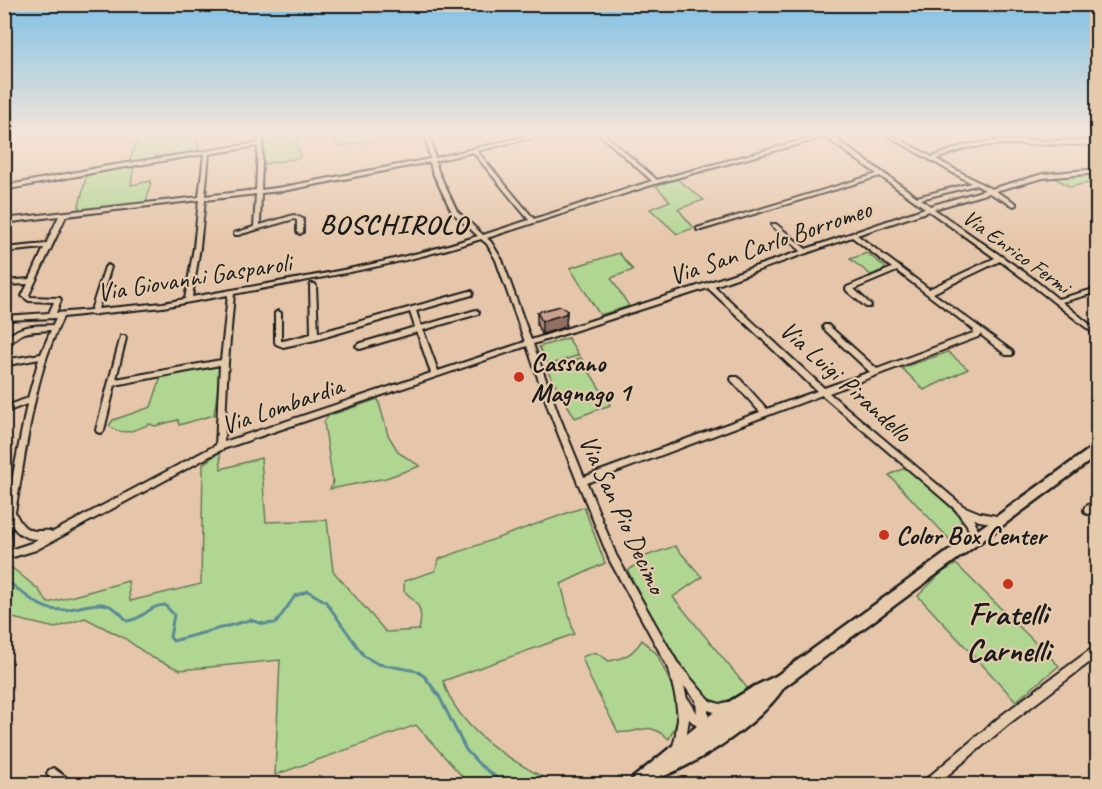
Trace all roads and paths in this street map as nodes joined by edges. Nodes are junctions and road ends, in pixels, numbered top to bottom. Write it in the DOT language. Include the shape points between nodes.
graph roads {
  1 [pos="112,169"];
  2 [pos="205,169"];
  3 [pos="259,169"];
  4 [pos="385,169"];
  5 [pos="435,169"];
  6 [pos="490,169"];
  7 [pos="641,169"];
  8 [pos="704,169"];
  9 [pos="875,169"];
  10 [pos="950,169"];
  11 [pos="1098,171"];
  12 [pos="882,174"];
  13 [pos="656,182"];
  14 [pos="977,183"];
  15 [pos="4,188"];
  16 [pos="992,191"];
  17 [pos="259,193"];
  18 [pos="916,199"];
  19 [pos="202,200"];
  20 [pos="1014,204"];
  21 [pos="928,208"];
  22 [pos="63,214"];
  23 [pos="532,220"];
  24 [pos="4,221"];
  25 [pos="774,225"];
  26 [pos="257,227"];
  27 [pos="699,229"];
  28 [pos="300,232"];
  29 [pos="237,234"];
  30 [pos="853,235"];
  31 [pos="482,236"];
  32 [pos="49,246"];
  33 [pos="4,250"];
  34 [pos="806,252"];
  35 [pos="999,259"];
  36 [pos="108,267"];
  37 [pos="898,268"];
  38 [pos="33,281"];
  39 [pos="4,284"];
  40 [pos="709,285"];
  41 [pos="313,286"];
  42 [pos="1098,290"];
  43 [pos="929,292"];
  44 [pos="470,293"];
  45 [pos="231,294"];
  46 [pos="188,301"];
  47 [pos="1058,301"];
  48 [pos="868,305"];
  49 [pos="412,309"];
  50 [pos="476,312"];
  51 [pos="93,313"];
  52 [pos="278,313"];
  53 [pos="61,315"];
  54 [pos="51,316"];
  55 [pos="4,318"];
  56 [pos="54,327"];
  57 [pos="826,327"];
  58 [pos="419,329"];
  59 [pos="978,330"];
  60 [pos="1098,335"];
  61 [pos="315,337"];
  62 [pos="123,338"];
  63 [pos="528,344"];
  64 [pos="360,346"];
  65 [pos="4,348"];
  66 [pos="1008,353"];
  67 [pos="42,356"];
  68 [pos="224,362"];
  69 [pos="4,363"];
  70 [pos="875,372"];
  71 [pos="435,374"];
  72 [pos="735,379"];
  73 [pos="112,383"];
  74 [pos="823,392"];
  75 [pos="30,400"];
  76 [pos="4,410"];
  77 [pos="766,413"];
  78 [pos="100,430"];
  79 [pos="220,447"];
  80 [pos="1098,448"];
  81 [pos="581,482"];
  82 [pos="1098,503"];
  83 [pos="958,506"];
  84 [pos="1088,510"];
  85 [pos="12,514"];
  86 [pos="999,520"];
  87 [pos="60,531"];
  88 [pos="975,538"];
  89 [pos="4,541"];
  90 [pos="4,549"];
  91 [pos="1098,649"];
  92 [pos="673,666"];
  93 [pos="781,681"];
  94 [pos="701,700"];
  95 [pos="683,701"];
  96 [pos="739,704"];
  97 [pos="706,727"];
  98 [pos="726,731"];
  99 [pos="680,756"];
  100 [pos="53,774"];
  101 [pos="648,780"];
  102 [pos="66,784"];
  103 [pos="929,784"];
  1 -- 15 [label="street"];
  2 -- 19 [label="street"];
  3 -- 17 [label="street"];
  4 -- 17 [label="street"];
  5 -- 31 [label="street, Via San Pio Decimo" via="455,212"];
  6 -- 23 [label="street"];
  7 -- 13 [label="street"];
  8 -- 13 [label="street, Via Giovanni Gasparoli"];
  9 -- 12 [label="street, Via Enrico Fermi"];
  10 -- 14 [label="street"];
  11 -- 16 [label="street, Via San Carlo Borromeo" via="1043,176"];
  12 -- 18 [label="street, Via Enrico Fermi"];
  12 -- 27 [label="street"];
  13 -- 23 [label="street, Via Giovanni Gasparoli"];
  14 -- 16 [label="street"];
  14 -- 18 [label="street"];
  16 -- 20 [label="street"];
  16 -- 21 [label="street, Via San Carlo Borromeo"];
  17 -- 19 [label="street"];
  17 -- 26 [label="street"];
  18 -- 21 [label="street, Via Enrico Fermi"];
  19 -- 22 [label="street"];
  19 -- 46 [label="street"];
  21 -- 30 [label="street, Via San Carlo Borromeo"];
  21 -- 35 [label="street, Via Enrico Fermi"];
  22 -- 24 [label="street"];
  22 -- 32 [label="street"];
  23 -- 31 [label="street, Via Giovanni Gasparoli"];
  25 -- 34 [label="street"];
  26 -- 28 [label="street" via="298,217"];
  26 -- 29 [label="street"];
  30 -- 34 [label="street, Via San Carlo Borromeo"];
  30 -- 37 [label="street"];
  31 -- 45 [label="street, Via Giovanni Gasparoli" via="428,253"];
  31 -- 63 [label="street, Via San Pio Decimo" via="499,260"];
  32 -- 33 [label="street"];
  32 -- 38 [label="street"];
  34 -- 40 [label="street, Via San Carlo Borromeo"];
  35 -- 43 [label="street"];
  35 -- 47 [label="street, Via Enrico Fermi"];
  36 -- 51 [label="street"];
  37 -- 43 [label="street"];
  37 -- 48 [label="street" via="849,289"];
  38 -- 39 [label="street"];
  38 -- 54 [label="street" via="26,298 58,300"];
  40 -- 63 [label="street, Via San Carlo Borromeo"];
  40 -- 74 [label="street, Via Luigi Pirandello"];
  41 -- 61 [label="street"];
  42 -- 47 [label="street"];
  43 -- 59 [label="street"];
  44 -- 49 [label="street"];
  45 -- 46 [label="street, Via Giovanni Gasparoli"];
  45 -- 68 [label="street"];
  46 -- 51 [label="street, Via Giovanni Gasparoli"];
  47 -- 60 [label="street, Via Enrico Fermi"];
  49 -- 58 [label="street"];
  49 -- 61 [label="street"];
  50 -- 58 [label="street"];
  51 -- 53 [label="street, Via Giovanni Gasparoli"];
  52 -- 61 [label="street" via="278,342"];
  53 -- 54 [label="street, Via Giovanni Gasparoli"];
  53 -- 56 [label="street"];
  54 -- 55 [label="street, Via Giovanni Gasparoli"];
  56 -- 65 [label="street" via="18,331"];
  56 -- 67 [label="street"];
  57 -- 70 [label="street"];
  58 -- 64 [label="street"];
  58 -- 71 [label="street"];
  59 -- 66 [label="street"];
  59 -- 70 [label="street" via="976,335"];
  62 -- 73 [label="street"];
  63 -- 71 [label="street, Via Lombardia"];
  63 -- 81 [label="street, Via San Pio Decimo"];
  67 -- 69 [label="street"];
  67 -- 75 [label="street"];
  68 -- 73 [label="street"];
  68 -- 79 [label="street"];
  70 -- 74 [label="street"];
  71 -- 79 [label="street, Via Lombardia"];
  72 -- 77 [label="street"];
  73 -- 78 [label="street"];
  74 -- 77 [label="street"];
  74 -- 83 [label="street, Via Luigi Pirandello"];
  75 -- 76 [label="street"];
  75 -- 85 [label="street"];
  77 -- 81 [label="street"];
  79 -- 87 [label="street, Via Lombardia"];
  80 -- 86 [label="main road"];
  81 -- 92 [label="street, Via San Pio Decimo" via="613,558"];
  82 -- 84 [label="street"];
  83 -- 86 [label="street, Via Luigi Pirandello" via="979,517"];
  83 -- 88 [label="street, Via Luigi Pirandello" via="971,523"];
  85 -- 87 [label="street" via="15,525 28,535"];
  85 -- 89 [label="street"];
  86 -- 88 [label="main road"];
  87 -- 90 [label="street, Via Lombardia" via="21,551"];
  88 -- 93 [label="main road"];
  91 -- 103 [label="street"];
  92 -- 94 [label="street, Via San Pio Decimo"];
  92 -- 95 [label="street, Via San Pio Decimo"];
  93 -- 96 [label="main road"];
  93 -- 98 [label="main road" via="763,702"];
  94 -- 96 [label="street" via="720,709"];
  94 -- 97 [label="street, Via San Pio Decimo"];
  95 -- 97 [label="street, Via San Pio Decimo"];
  95 -- 99 [label="street, Via San Pio Decimo"];
  96 -- 97 [label="main road"];
  97 -- 98 [label="street"];
  97 -- 99 [label="main road"];
  98 -- 99 [label="main road"];
  99 -- 101 [label="main road"];
  100 -- 102 [label="street"];
}
